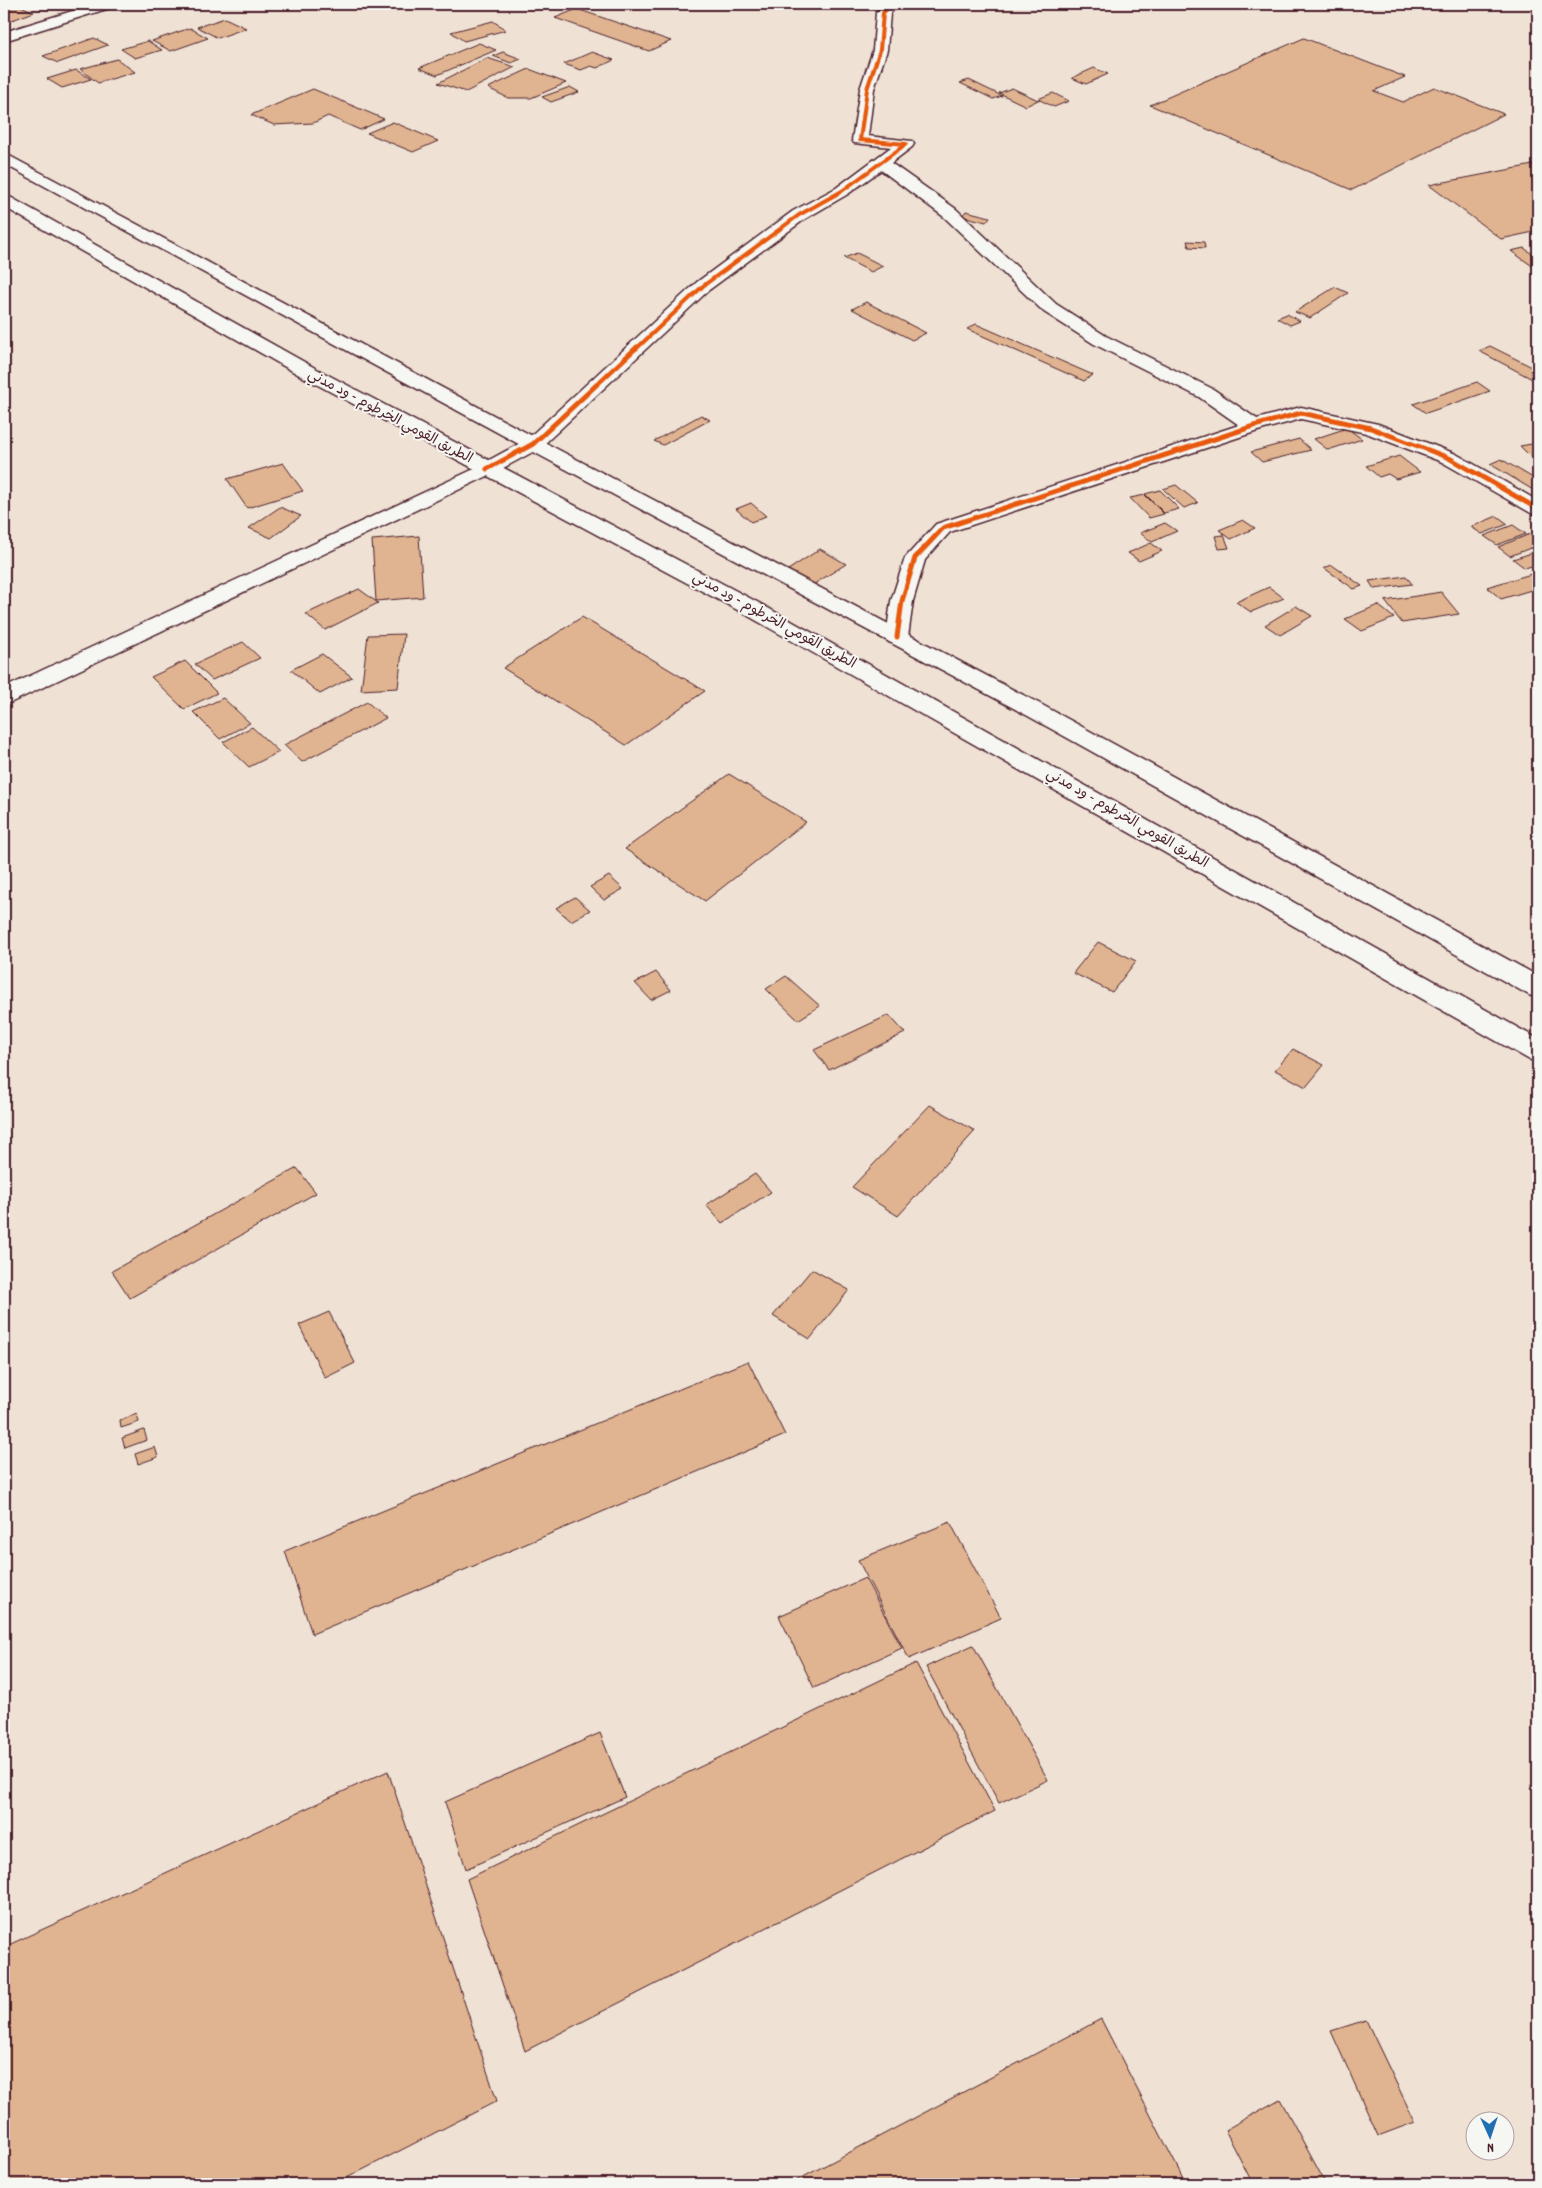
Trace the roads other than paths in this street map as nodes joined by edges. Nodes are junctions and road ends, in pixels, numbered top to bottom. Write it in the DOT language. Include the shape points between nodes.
graph roads {
  1 [pos="108,4"];
  2 [pos="891,4"];
  3 [pos="4,37"];
  4 [pos="4,158"];
  5 [pos="881,163"];
  6 [pos="4,200"];
  7 [pos="1254,426"];
  8 [pos="533,444"];
  9 [pos="487,469"];
  10 [pos="1538,509"];
  11 [pos="897,637"];
  12 [pos="4,697"];
  13 [pos="1538,988"];
  14 [pos="1538,1052"];
  1 -- 3 [label="main road"];
  2 -- 5 [label="main road" via="883,13 880,50 867,89 860,140 906,144"];
  4 -- 8 [label="main road"];
  5 -- 7 [label="main road" via="950,213 1050,308 1100,340 1206,393"];
  5 -- 8 [label="main road" via="842,191 791,220 703,286"];
  6 -- 9 [label="main road, الطريق القومي الخرطوم - ود مدني"];
  7 -- 10 [label="main road" via="1301,413 1372,428 1449,458"];
  7 -- 11 [label="main road" via="943,528 915,558 902,601"];
  8 -- 9 [label="main road"];
  8 -- 11 [label="main road"];
  9 -- 12 [label="main road"];
  9 -- 14 [label="main road, الطريق القومي الخرطوم - ود مدني" via="751,608"];
  11 -- 13 [label="main road"];
}
